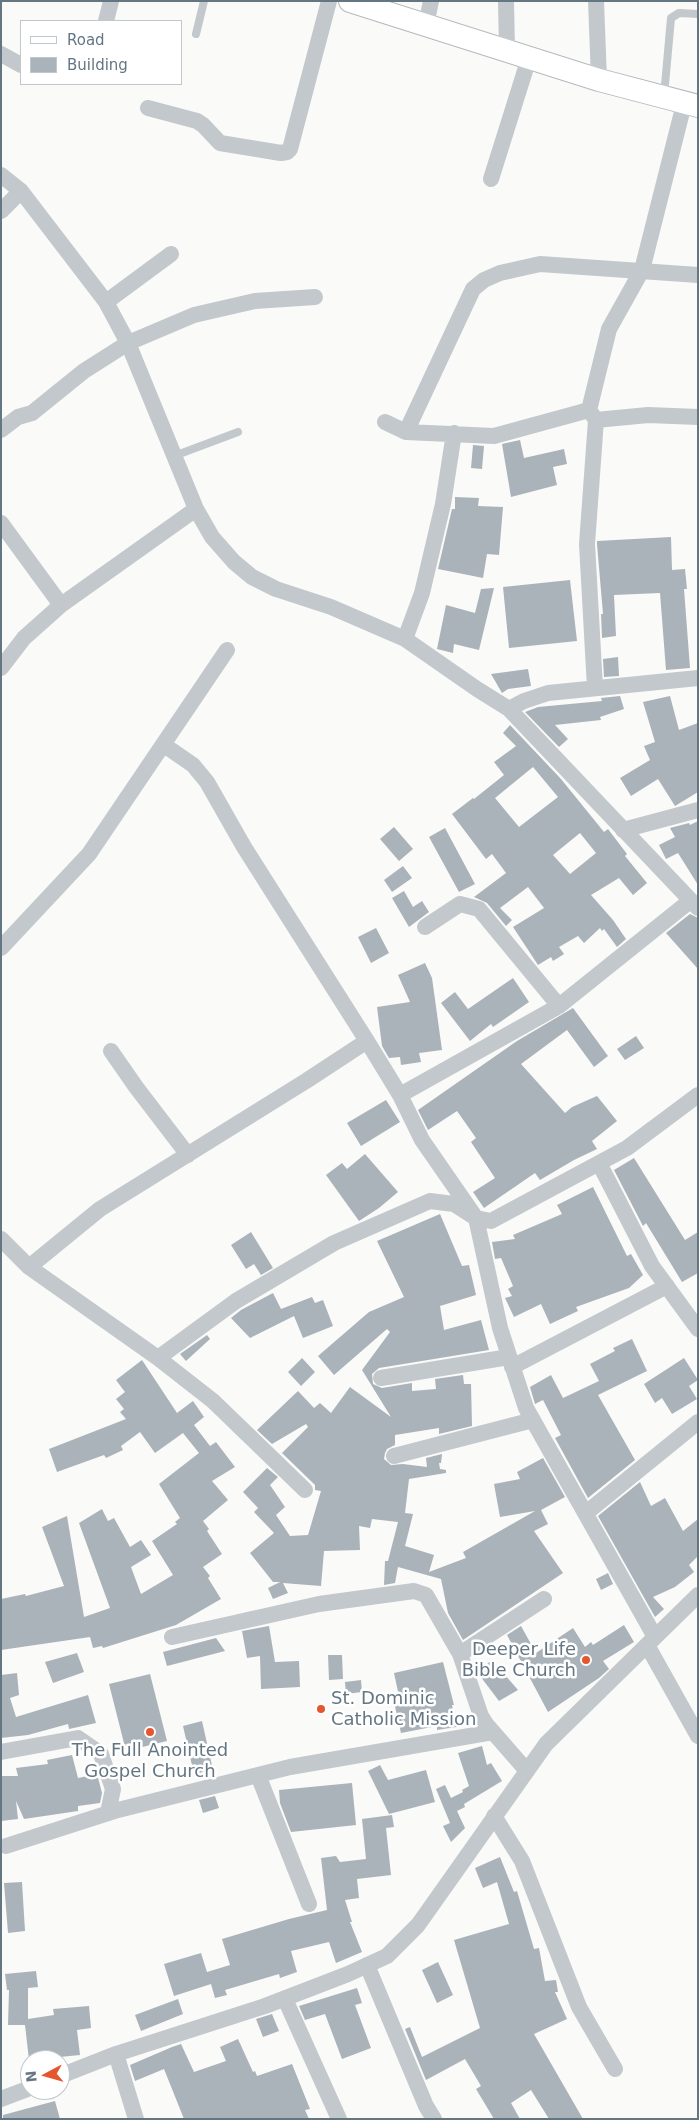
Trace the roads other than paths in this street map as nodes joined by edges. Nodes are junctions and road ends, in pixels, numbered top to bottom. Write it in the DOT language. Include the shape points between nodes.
graph roads {
  1 [pos="111,1"];
  2 [pos="204,1"];
  3 [pos="329,1"];
  4 [pos="351,1"];
  5 [pos="431,1"];
  6 [pos="506,1"];
  7 [pos="596,1"];
  8 [pos="698,14"];
  9 [pos="106,20"];
  10 [pos="426,25"];
  11 [pos="196,34"];
  12 [pos="507,51"];
  13 [pos="1,54"];
  14 [pos="529,58"];
  15 [pos="20,64"];
  16 [pos="599,80"];
  17 [pos="682,102"];
  18 [pos="148,108"];
  19 [pos="1,175"];
  20 [pos="491,179"];
  21 [pos="22,191"];
  22 [pos="1,212"];
  23 [pos="171,254"];
  24 [pos="642,270"];
  25 [pos="698,275"];
  26 [pos="315,297"];
  27 [pos="106,302"];
  28 [pos="128,342"];
  29 [pos="592,415"];
  30 [pos="698,418"];
  31 [pos="385,422"];
  32 [pos="1,430"];
  33 [pos="238,432"];
  34 [pos="406,432"];
  35 [pos="454,433"];
  36 [pos="174,456"];
  37 [pos="196,509"];
  38 [pos="1,523"];
  39 [pos="61,605"];
  40 [pos="405,639"];
  41 [pos="227,650"];
  42 [pos="1,668"];
  43 [pos="698,678"];
  44 [pos="595,688"];
  45 [pos="509,709"];
  46 [pos="164,745"];
  47 [pos="698,810"];
  48 [pos="623,830"];
  49 [pos="694,904"];
  50 [pos="426,928"];
  51 [pos="1,948"];
  52 [pos="558,1006"];
  53 [pos="367,1041"];
  54 [pos="111,1051"];
  55 [pos="400,1095"];
  56 [pos="698,1095"];
  57 [pos="188,1154"];
  58 [pos="598,1163"];
  59 [pos="476,1218"];
  60 [pos="1,1238"];
  61 [pos="29,1268"];
  62 [pos="667,1286"];
  63 [pos="698,1329"];
  64 [pos="158,1358"];
  65 [pos="511,1362"];
  66 [pos="381,1378"];
  67 [pos="533,1420"];
  68 [pos="698,1422"];
  69 [pos="394,1456"];
  70 [pos="305,1490"];
  71 [pos="586,1513"];
  72 [pos="698,1595"];
  73 [pos="544,1599"];
  74 [pos="172,1637"];
  75 [pos="651,1641"];
  76 [pos="460,1654"];
  77 [pos="493,1732"];
  78 [pos="698,1736"];
  79 [pos="1,1752"];
  80 [pos="527,1771"];
  81 [pos="258,1775"];
  82 [pos="108,1813"];
  83 [pos="494,1816"];
  84 [pos="6,1846"];
  85 [pos="308,1904"];
  86 [pos="367,1965"];
  87 [pos="285,1998"];
  88 [pos="116,2054"];
  89 [pos="615,2070"];
  90 [pos="70,2072"];
  91 [pos="20,2092"];
  92 [pos="1,2099"];
  93 [pos="136,2119"];
  94 [pos="338,2119"];
  95 [pos="434,2119"];
  1 -- 9 [label="street"];
  2 -- 11 [label="lane"];
  3 -- 18 [label="street" via="287,152 282,154 220,143 197,121"];
  4 -- 10 [label="main road"];
  5 -- 10 [label="street"];
  6 -- 12 [label="street"];
  7 -- 16 [label="street"];
  8 -- 17 [label="lane" via="679,13 671,18"];
  10 -- 12 [label="main road"];
  12 -- 14 [label="main road"];
  13 -- 15 [label="street"];
  14 -- 16 [label="main road"];
  14 -- 20 [label="street"];
  16 -- 17 [label="main road"];
  17 -- 24 [label="street"];
  19 -- 21 [label="street"];
  21 -- 22 [label="street"];
  21 -- 27 [label="street"];
  23 -- 27 [label="street"];
  24 -- 25 [label="street"];
  24 -- 29 [label="street" via="609,330"];
  24 -- 34 [label="street" via="540,264 484,280 474,289"];
  26 -- 28 [label="street" via="255,301 194,315"];
  27 -- 28 [label="street"];
  28 -- 32 [label="street" via="84,370 32,413 18,417"];
  28 -- 36 [label="street"];
  29 -- 30 [label="street"];
  29 -- 35 [label="street" via="501,435"];
  29 -- 44 [label="street" via="587,544"];
  31 -- 34 [label="street"];
  33 -- 36 [label="lane"];
  34 -- 35 [label="street"];
  35 -- 40 [label="street" via="443,504 424,584"];
  36 -- 37 [label="street"];
  37 -- 39 [label="street"];
  37 -- 40 [label="street" via="212,537 252,577"];
  38 -- 39 [label="street"];
  39 -- 42 [label="street" via="24,638"];
  40 -- 45 [label="street"];
  41 -- 46 [label="street"];
  43 -- 44 [label="street"];
  44 -- 45 [label="street" via="548,692"];
  45 -- 48 [label="street"];
  46 -- 51 [label="street" via="89,854"];
  46 -- 53 [label="street" via="193,765 207,782 244,847"];
  47 -- 48 [label="street"];
  48 -- 49 [label="street"];
  49 -- 52 [label="street"];
  50 -- 52 [label="street" via="460,904 479,909"];
  52 -- 55 [label="street"];
  53 -- 55 [label="street"];
  53 -- 57 [label="street"];
  54 -- 57 [label="street"];
  55 -- 59 [label="street" via="422,1140"];
  56 -- 58 [label="street" via="627,1148"];
  57 -- 61 [label="street" via="100,1209"];
  58 -- 59 [label="street" via="491,1221"];
  58 -- 62 [label="street" via="652,1266"];
  59 -- 64 [label="street" via="454,1204 430,1201 343,1239 236,1301"];
  59 -- 65 [label="street" via="500,1328"];
  60 -- 61 [label="street"];
  61 -- 64 [label="street"];
  62 -- 63 [label="street"];
  62 -- 65 [label="street"];
  64 -- 70 [label="street" via="213,1401"];
  65 -- 66 [label="street"];
  65 -- 67 [label="street"];
  67 -- 69 [label="street"];
  67 -- 71 [label="street"];
  68 -- 71 [label="street"];
  71 -- 75 [label="street"];
  72 -- 75 [label="street"];
  73 -- 76 [label="street"];
  74 -- 76 [label="street" via="319,1604 414,1591 426,1595"];
  75 -- 78 [label="street"];
  75 -- 80 [label="street" via="546,1744"];
  76 -- 77 [label="street" via="481,1716"];
  77 -- 80 [label="street"];
  77 -- 81 [label="street"];
  79 -- 82 [label="street" via="78,1738 101,1754 113,1789"];
  80 -- 83 [label="street"];
  81 -- 82 [label="street"];
  81 -- 85 [label="street"];
  82 -- 84 [label="street"];
  83 -- 86 [label="street" via="418,1924 386,1956"];
  83 -- 89 [label="street" via="522,1861 579,2007"];
  86 -- 87 [label="street"];
  86 -- 95 [label="street"];
  87 -- 88 [label="street"];
  87 -- 94 [label="street"];
  88 -- 90 [label="street"];
  88 -- 93 [label="street"];
  91 -- 92 [label="street"];
}
